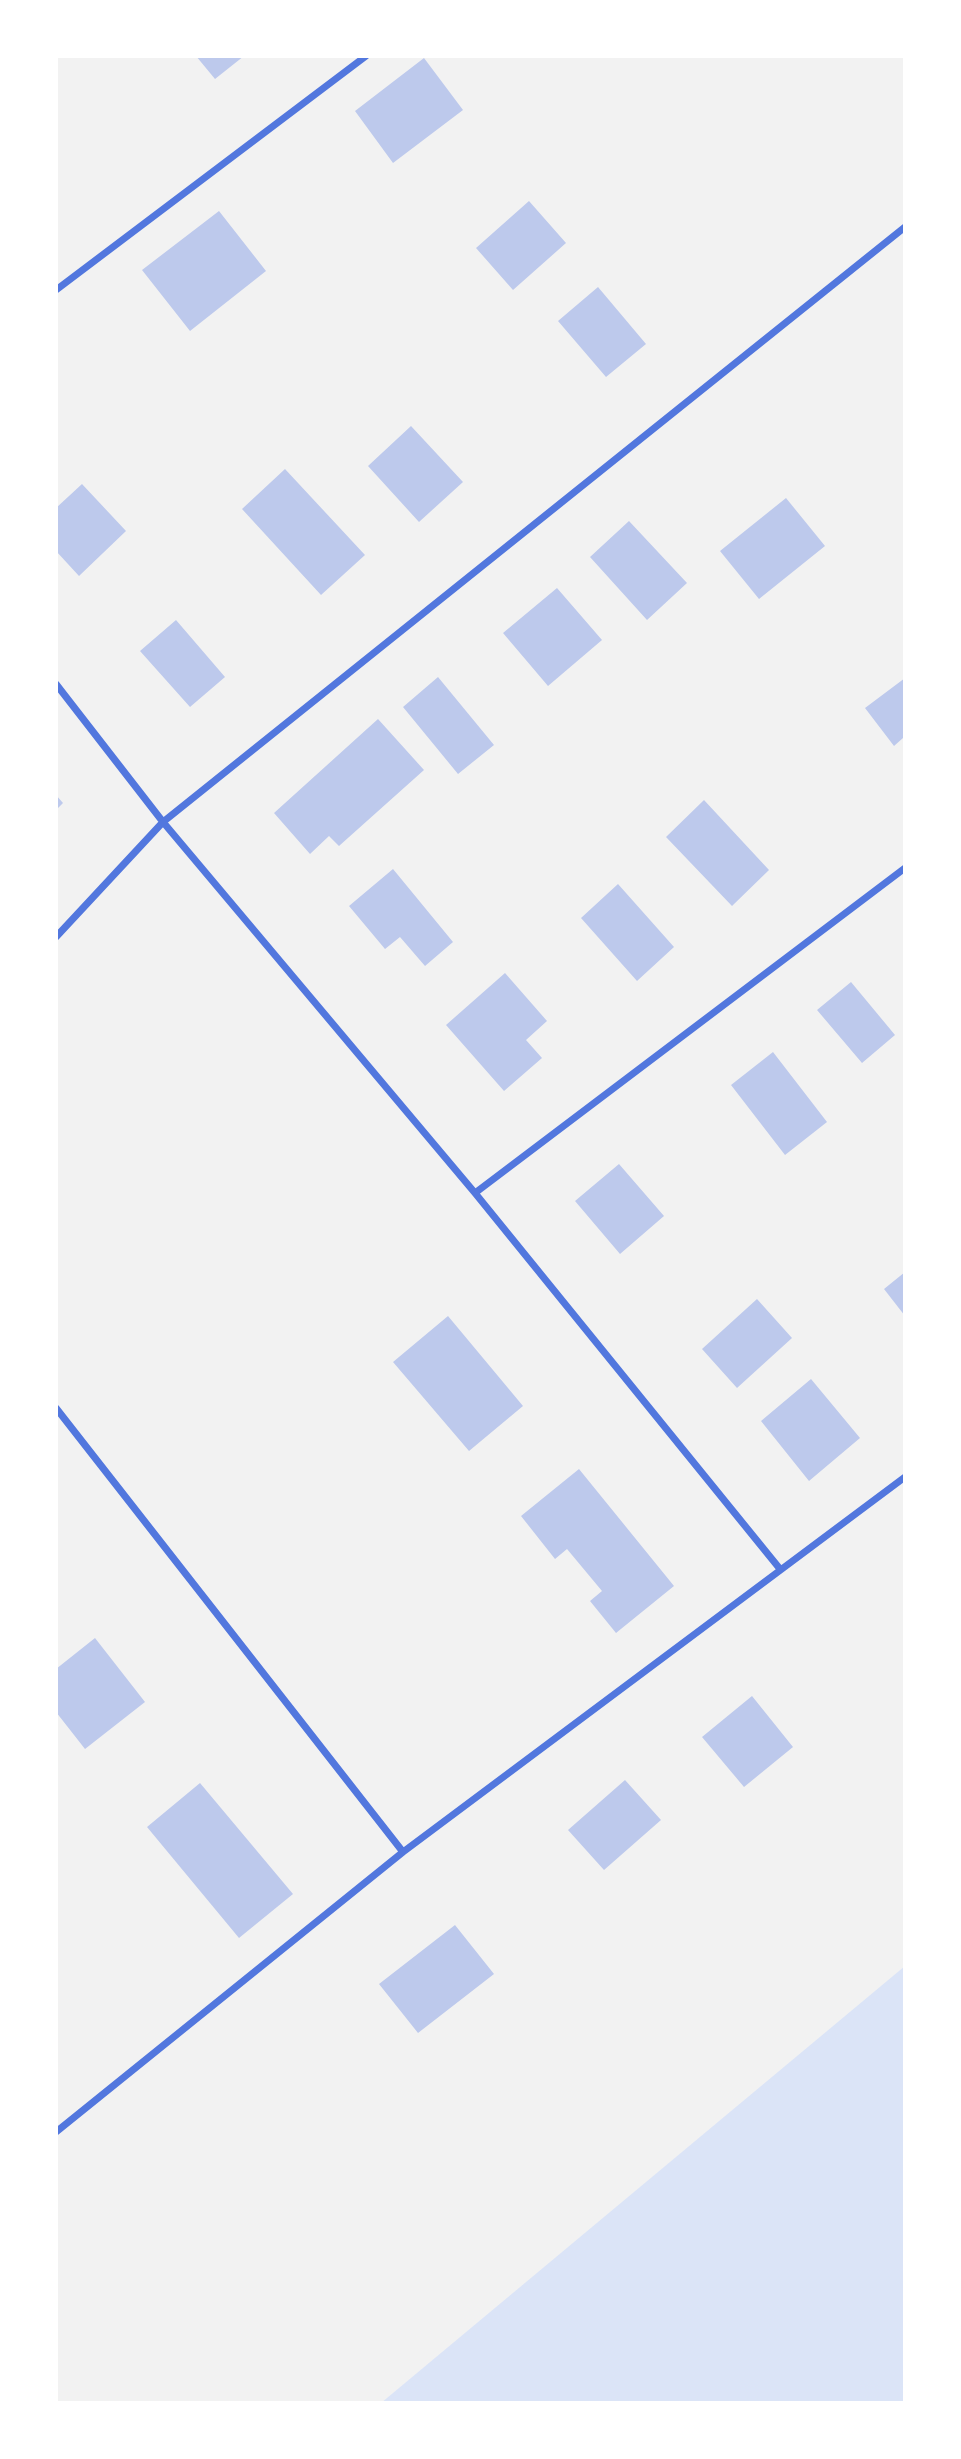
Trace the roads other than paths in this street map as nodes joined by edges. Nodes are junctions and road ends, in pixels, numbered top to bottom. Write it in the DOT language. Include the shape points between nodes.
graph roads {
  1 [pos="366,56"];
  2 [pos="905,227"];
  3 [pos="56,290"];
  4 [pos="56,684"];
  5 [pos="163,822"];
  6 [pos="905,868"];
  7 [pos="56,937"];
  8 [pos="475,1193"];
  9 [pos="56,1408"];
  10 [pos="905,1477"];
  11 [pos="780,1569"];
  12 [pos="403,1852"];
  13 [pos="56,2132"];
  1 -- 3 [label="street"];
  2 -- 5 [label="street"];
  4 -- 5 [label="street"];
  5 -- 7 [label="street"];
  5 -- 8 [label="street"];
  6 -- 8 [label="street"];
  8 -- 11 [label="street"];
  9 -- 12 [label="street"];
  10 -- 11 [label="street"];
  11 -- 12 [label="street"];
  12 -- 13 [label="street"];
}
